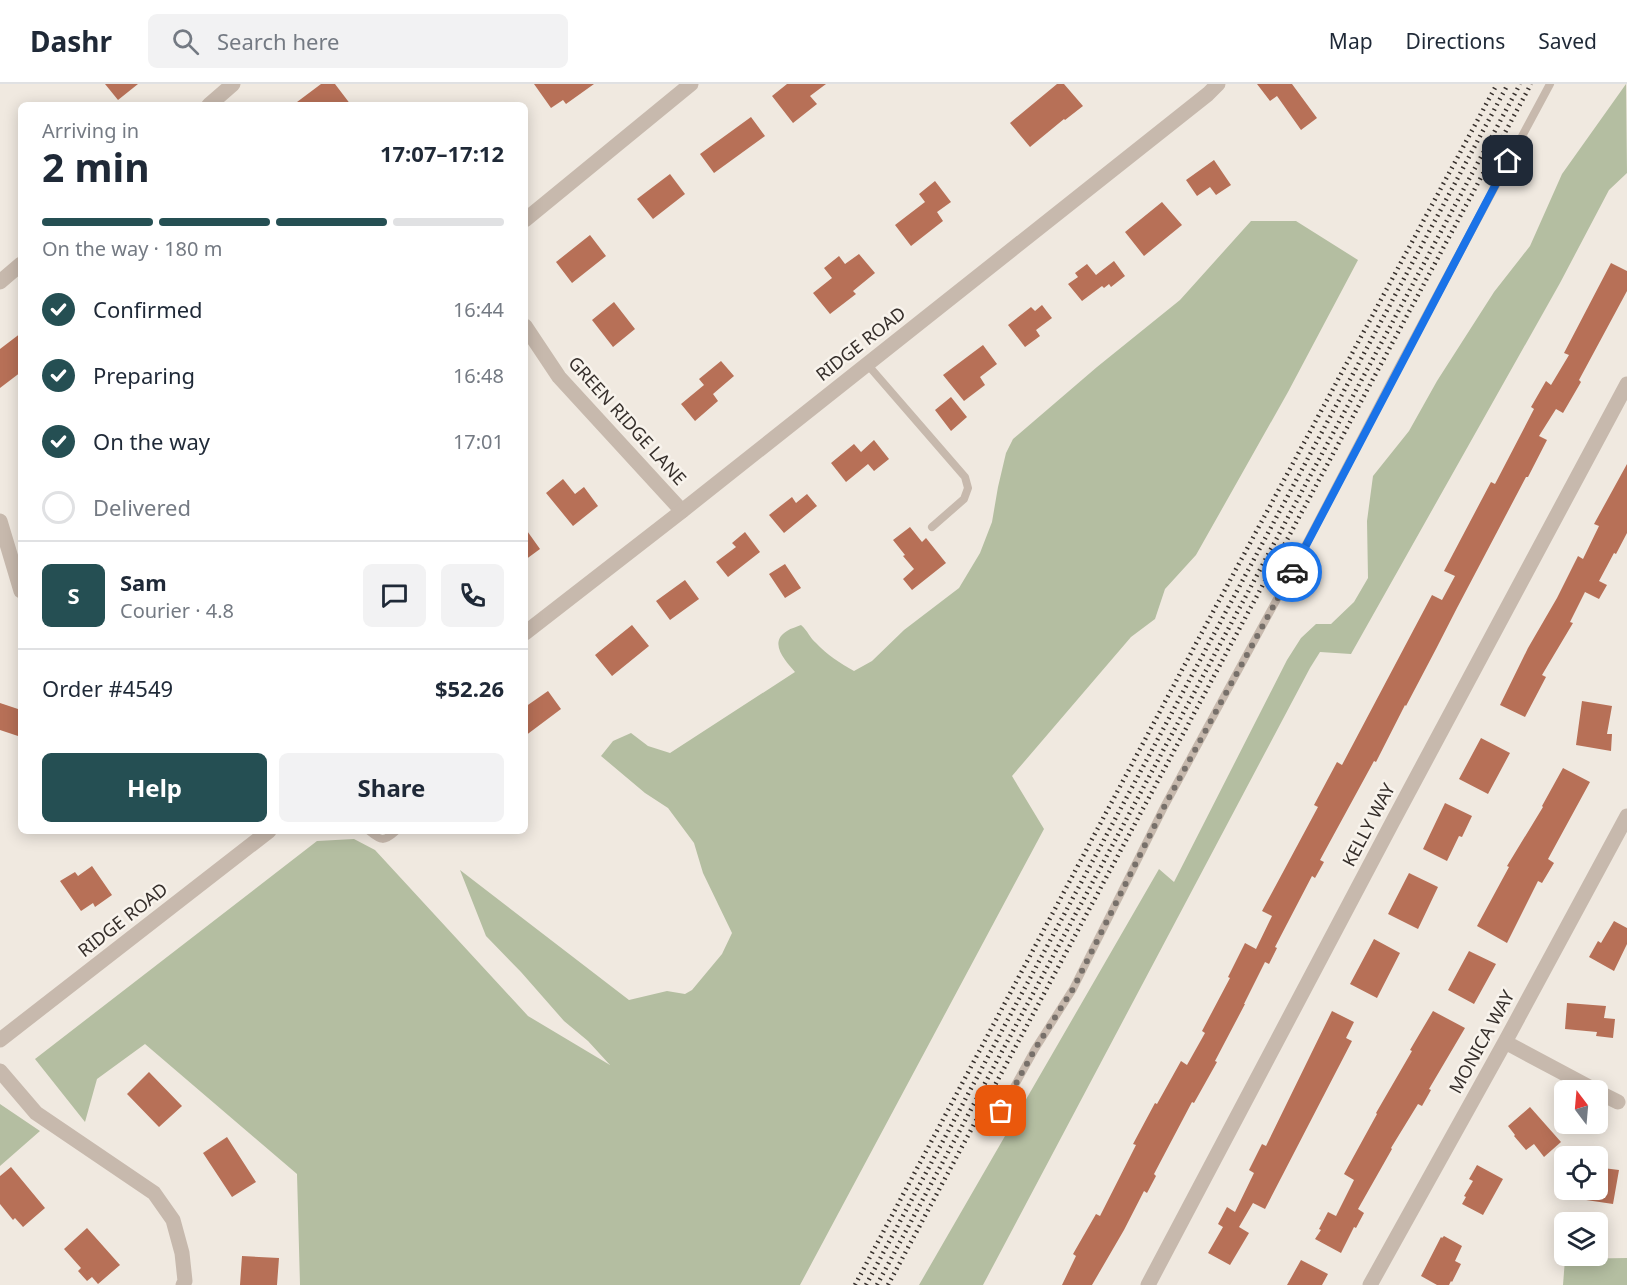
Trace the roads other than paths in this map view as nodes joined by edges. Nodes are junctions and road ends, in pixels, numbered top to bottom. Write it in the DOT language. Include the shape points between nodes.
graph roads {
  1 [pos="233,84"];
  2 [pos="691,84"];
  3 [pos="1218,84"];
  4 [pos="1550,84"];
  5 [pos="212,102"];
  6 [pos="528,218"];
  7 [pos="18,267"];
  8 [pos="0,282"];
  9 [pos="528,330"];
  10 [pos="867,364"];
  11 [pos="1627,384"];
  12 [pos="682,511"];
  13 [pos="0,521"];
  14 [pos="932,527"];
  15 [pos="18,581"];
  16 [pos="528,631"];
  17 [pos="1627,816"];
  18 [pos="265,834"];
  19 [pos="373,834"];
  20 [pos="393,834"];
  21 [pos="0,1040"];
  22 [pos="1505,1042"];
  23 [pos="0,1071"];
  24 [pos="1576,1080"];
  25 [pos="1608,1097"];
  26 [pos="1618,1102"];
  27 [pos="989,1132"];
  28 [pos="183,1285"];
  29 [pos="1149,1285"];
  30 [pos="1370,1285"];
  1 -- 5 [label="street"];
  2 -- 6 [label="street"];
  3 -- 10 [label="street, RIDGE ROAD"];
  4 -- 27 [label="lane" via="1164,807 1073,989"];
  7 -- 8 [label="street"];
  9 -- 12 [label="street, GREEN RIDGE LANE" via="559,377"];
  10 -- 12 [label="street, RIDGE ROAD"];
  10 -- 14 [label="lane" via="965,477 968,488 964,499"];
  11 -- 29 [label="street, KELLY WAY"];
  12 -- 16 [label="street, RIDGE ROAD"];
  13 -- 15 [label="street"];
  17 -- 22 [label="street, MONICA WAY"];
  18 -- 21 [label="street, RIDGE ROAD"];
  19 -- 20 [label="lane" via="379,839"];
  22 -- 24 [label="street"];
  22 -- 30 [label="street, MONICA WAY"];
  23 -- 28 [label="street" via="36,1113 153,1193 173,1220 182,1253"];
  25 -- 26 [label="street"];
}
